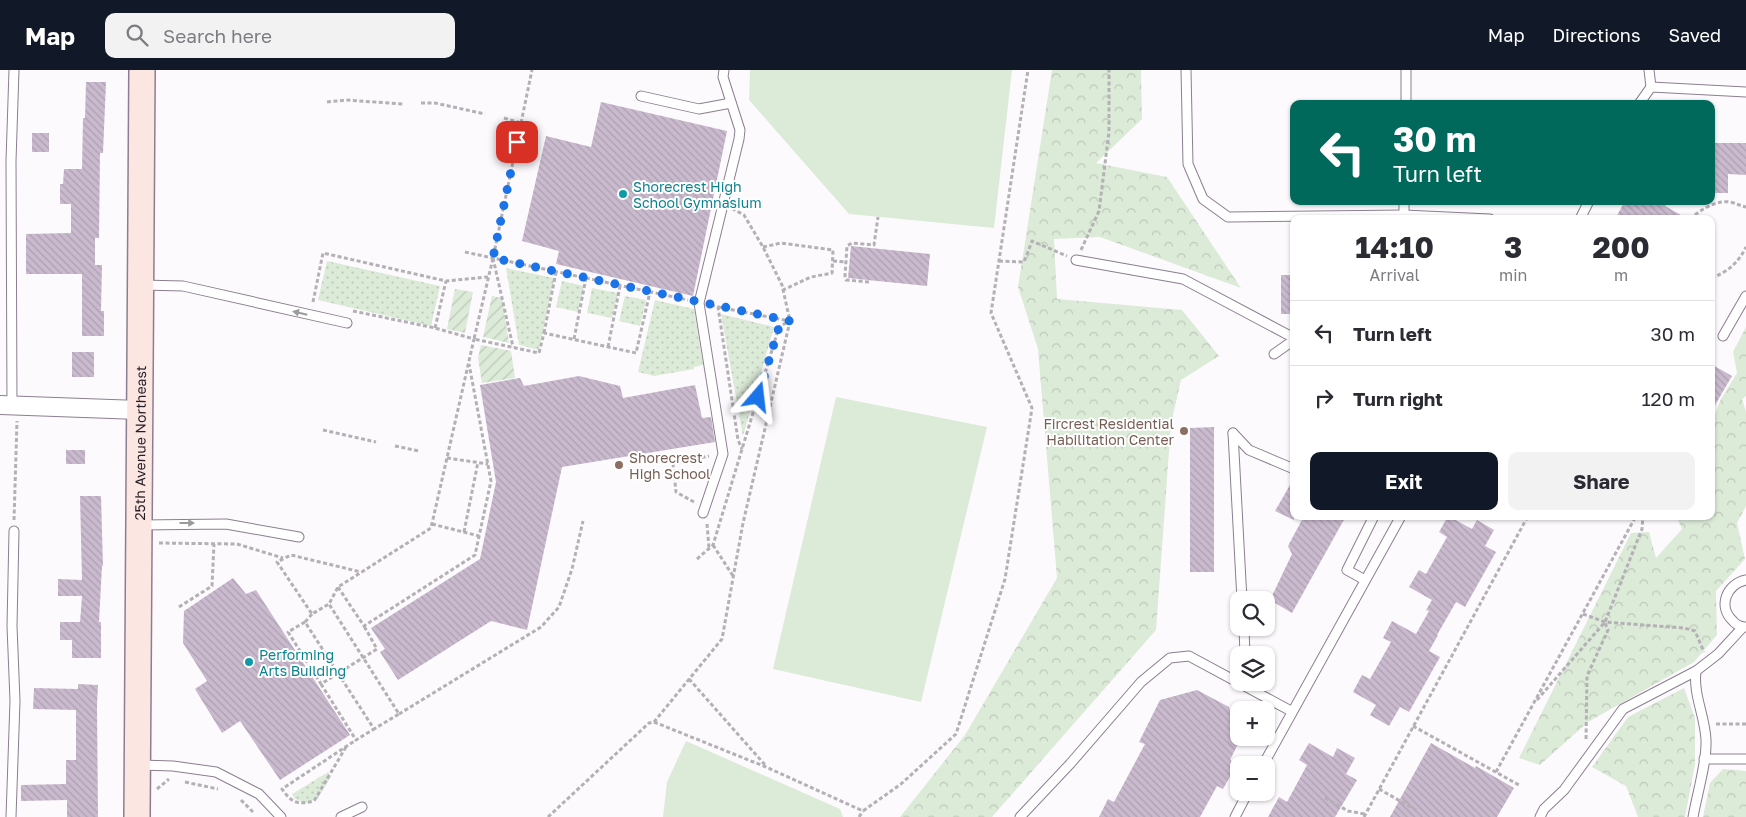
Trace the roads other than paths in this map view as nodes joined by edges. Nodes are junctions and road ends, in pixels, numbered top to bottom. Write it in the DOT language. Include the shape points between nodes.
graph roads {
  1 [pos="14,70"];
  2 [pos="142,70"];
  3 [pos="724,70"];
  4 [pos="1186,70"];
  5 [pos="1406,70"];
  6 [pos="1649,70"];
  7 [pos="1651,87"];
  8 [pos="1746,92"];
  9 [pos="641,96"];
  10 [pos="1406,100"];
  11 [pos="1642,100"];
  12 [pos="731,103"];
  13 [pos="1290,217"];
  14 [pos="1076,260"];
  15 [pos="140,285"];
  16 [pos="1746,296"];
  17 [pos="348,323"];
  18 [pos="1724,336"];
  19 [pos="1290,337"];
  20 [pos="1290,342"];
  21 [pos="1274,354"];
  22 [pos="10,406"];
  23 [pos="139,410"];
  24 [pos="1290,467"];
  25 [pos="703,512"];
  26 [pos="1372,520"];
  27 [pos="1399,520"];
  28 [pos="14,531"];
  29 [pos="145,534"];
  30 [pos="299,537"];
  31 [pos="1366,580"];
  32 [pos="1746,580"];
  33 [pos="1242,591"];
  34 [pos="1745,627"];
  35 [pos="1696,671"];
  36 [pos="1230,673"];
  37 [pos="1260,691"];
  38 [pos="1292,711"];
  39 [pos="1268,756"];
  40 [pos="1704,759"];
  41 [pos="1746,759"];
  42 [pos="137,765"];
  43 [pos="1243,801"];
  44 [pos="362,807"];
  45 [pos="11,817"];
  46 [pos="136,817"];
  47 [pos="281,817"];
  48 [pos="341,817"];
  49 [pos="1020,817"];
  50 [pos="1235,817"];
  51 [pos="1540,817"];
  52 [pos="1692,817"];
  1 -- 22 [label="lane"];
  2 -- 15 [label="street, 25th Avenue Northeast"];
  3 -- 12 [label="lane"];
  4 -- 13 [label="lane" via="1188,164 1203,199 1228,217"];
  5 -- 10 [label="lane"];
  6 -- 7 [label="lane"];
  7 -- 8 [label="lane"];
  7 -- 11 [label="lane"];
  9 -- 12 [label="lane" via="699,109"];
  12 -- 25 [label="lane" via="740,130 739,139 700,303 723,454"];
  14 -- 19 [label="lane" via="1183,279"];
  17 -- 15 [label="lane, one-way" via="183,286"];
  15 -- 23 [label="street, 25th Avenue Northeast"];
  16 -- 18 [label="lane"];
  20 -- 21 [label="lane"];
  22 -- 23 [label="street"];
  23 -- 29 [label="street, 25th Avenue Northeast"];
  24 -- 33 [label="lane" via="1249,450 1233,433"];
  26 -- 31 [label="lane" via="1347,570"];
  27 -- 31 [label="lane"];
  28 -- 45 [label="lane" via="12,626 15,701"];
  29 -- 30 [label="lane, one-way" via="226,524"];
  29 -- 42 [label="street, 25th Avenue Northeast"];
  31 -- 38 [label="lane"];
  32 -- 34 [label="lane" via="1729,588 1725,600 1733,622"];
  34 -- 35 [label="lane"];
  35 -- 40 [label="lane" via="1694,685 1706,740"];
  35 -- 51 [label="lane" via="1622,709 1564,790"];
  36 -- 49 [label="lane" via="1189,656 1170,658 1141,682"];
  37 -- 38 [label="lane"];
  38 -- 39 [label="lane"];
  40 -- 41 [label="lane"];
  40 -- 52 [label="lane"];
  42 -- 46 [label="street, 25th Avenue Northeast"];
  42 -- 47 [label="lane" via="216,772 259,794"];
  43 -- 50 [label="lane"];
  44 -- 48 [label="lane"];
}
